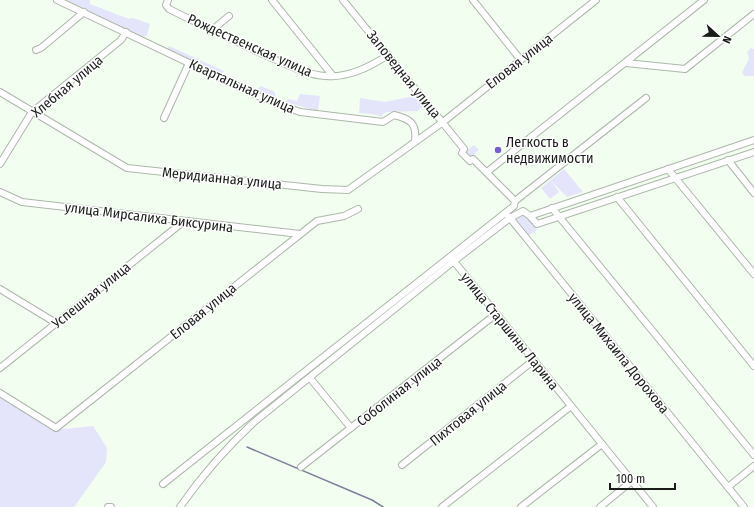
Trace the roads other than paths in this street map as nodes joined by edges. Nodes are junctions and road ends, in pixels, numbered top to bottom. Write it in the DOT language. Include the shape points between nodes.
graph roads {
  1 [pos="57,0"];
  2 [pos="168,0"];
  3 [pos="272,0"];
  4 [pos="343,0"];
  5 [pos="473,0"];
  6 [pos="596,0"];
  7 [pos="704,0"];
  8 [pos="84,12"];
  9 [pos="754,14"];
  10 [pos="229,16"];
  11 [pos="212,30"];
  12 [pos="126,32"];
  13 [pos="36,50"];
  14 [pos="388,55"];
  15 [pos="520,59"];
  16 [pos="189,63"];
  17 [pos="626,63"];
  18 [pos="333,76"];
  19 [pos="0,92"];
  20 [pos="646,98"];
  21 [pos="32,112"];
  22 [pos="164,118"];
  23 [pos="443,122"];
  24 [pos="754,140"];
  25 [pos="415,141"];
  26 [pos="754,152"];
  27 [pos="728,160"];
  28 [pos="0,164"];
  29 [pos="668,169"];
  30 [pos="487,172"];
  31 [pos="676,178"];
  32 [pos="0,192"];
  33 [pos="754,193"];
  34 [pos="616,198"];
  35 [pos="515,201"];
  36 [pos="552,208"];
  37 [pos="358,209"];
  38 [pos="508,216"];
  39 [pos="530,216"];
  40 [pos="559,218"];
  41 [pos="183,222"];
  42 [pos="300,234"];
  43 [pos="452,259"];
  44 [pos="754,274"];
  45 [pos="0,289"];
  46 [pos="496,314"];
  47 [pos="56,323"];
  48 [pos="534,360"];
  49 [pos="754,366"];
  50 [pos="0,368"];
  51 [pos="310,378"];
  52 [pos="0,393"];
  53 [pos="571,406"];
  54 [pos="351,428"];
  55 [pos="232,429"];
  56 [pos="238,437"];
  57 [pos="602,444"];
  58 [pos="754,455"];
  59 [pos="402,465"];
  60 [pos="754,466"];
  61 [pos="301,467"];
  62 [pos="632,481"];
  63 [pos="163,484"];
  64 [pos="728,487"];
  65 [pos="180,507"];
  66 [pos="442,507"];
  67 [pos="521,507"];
  68 [pos="600,507"];
  69 [pos="653,507"];
  70 [pos="744,507"];
  1 -- 8 [label="street"];
  2 -- 11 [label="street, Рождественская улица" via="166,4 169,9"];
  3 -- 18 [label="street"];
  4 -- 14 [label="street, Заповедная улица"];
  5 -- 15 [label="street"];
  6 -- 15 [label="street, Еловая улица"];
  7 -- 17 [label="street"];
  8 -- 12 [label="street"];
  8 -- 13 [label="street"];
  9 -- 17 [label="street" via="685,70"];
  10 -- 11 [label="street"];
  11 -- 18 [label="street, Рождественская улица" via="305,72"];
  12 -- 16 [label="street, Квартальная улица"];
  12 -- 21 [label="street, Хлебная улица" via="121,40"];
  14 -- 18 [label="street, Рождественская улица" via="361,70"];
  14 -- 23 [label="street, Заповедная улица"];
  15 -- 23 [label="street, Еловая улица"];
  16 -- 22 [label="street"];
  16 -- 25 [label="street, Квартальная улица" via="258,96 300,112 383,122 394,115 403,117 413,124 416,130"];
  17 -- 30 [label="street"];
  19 -- 21 [label="street, Меридианная улица"];
  20 -- 35 [label="street"];
  21 -- 25 [label="street, Меридианная улица" via="127,168 322,189 348,190"];
  21 -- 28 [label="street, Хлебная улица"];
  23 -- 25 [label="street, Меридианная улица"];
  23 -- 30 [label="street, Заповедная улица" via="464,149 462,153 466,159 474,159"];
  24 -- 29 [label="street"];
  26 -- 27 [label="street"];
  27 -- 31 [label="street"];
  27 -- 33 [label="street"];
  29 -- 31 [label="street"];
  29 -- 36 [label="street"];
  30 -- 35 [label="street"];
  31 -- 34 [label="street"];
  31 -- 44 [label="street"];
  32 -- 41 [label="street, улица Мирсалиха Биксурина" via="22,202"];
  34 -- 40 [label="street"];
  34 -- 49 [label="street"];
  35 -- 38 [label="street"];
  36 -- 39 [label="street"];
  36 -- 40 [label="street"];
  37 -- 42 [label="street, Еловая улица" via="344,216 317,221"];
  38 -- 39 [label="street" via="523,211"];
  38 -- 43 [label="street"];
  38 -- 64 [label="street, улица Михаила Дорохова"];
  39 -- 40 [label="street" via="537,224"];
  40 -- 58 [label="street"];
  41 -- 42 [label="street, улица Мирсалиха Биксурина"];
  41 -- 47 [label="street, Успешная улица"];
  42 -- 52 [label="street, Еловая улица" via="56,428"];
  43 -- 46 [label="street, улица Старшины Ларина"];
  43 -- 51 [label="street"];
  43 -- 55 [label="street"];
  45 -- 47 [label="street"];
  46 -- 48 [label="street, улица Старшины Ларина"];
  46 -- 54 [label="street, Соболиная улица"];
  47 -- 50 [label="street, Успешная улица"];
  48 -- 53 [label="street, улица Старшины Ларина"];
  48 -- 59 [label="street, Пихтовая улица"];
  51 -- 54 [label="street"];
  51 -- 56 [label="street"];
  53 -- 57 [label="street, улица Старшины Ларина"];
  53 -- 66 [label="street"];
  54 -- 61 [label="street, Соболиная улица"];
  55 -- 56 [label="street"];
  55 -- 63 [label="street"];
  56 -- 65 [label="street" via="199,479"];
  57 -- 62 [label="street, улица Старшины Ларина"];
  57 -- 67 [label="street"];
  60 -- 64 [label="street"];
  62 -- 68 [label="street"];
  62 -- 69 [label="street, улица Старшины Ларина"];
  64 -- 70 [label="street, улица Михаила Дорохова"];
}
